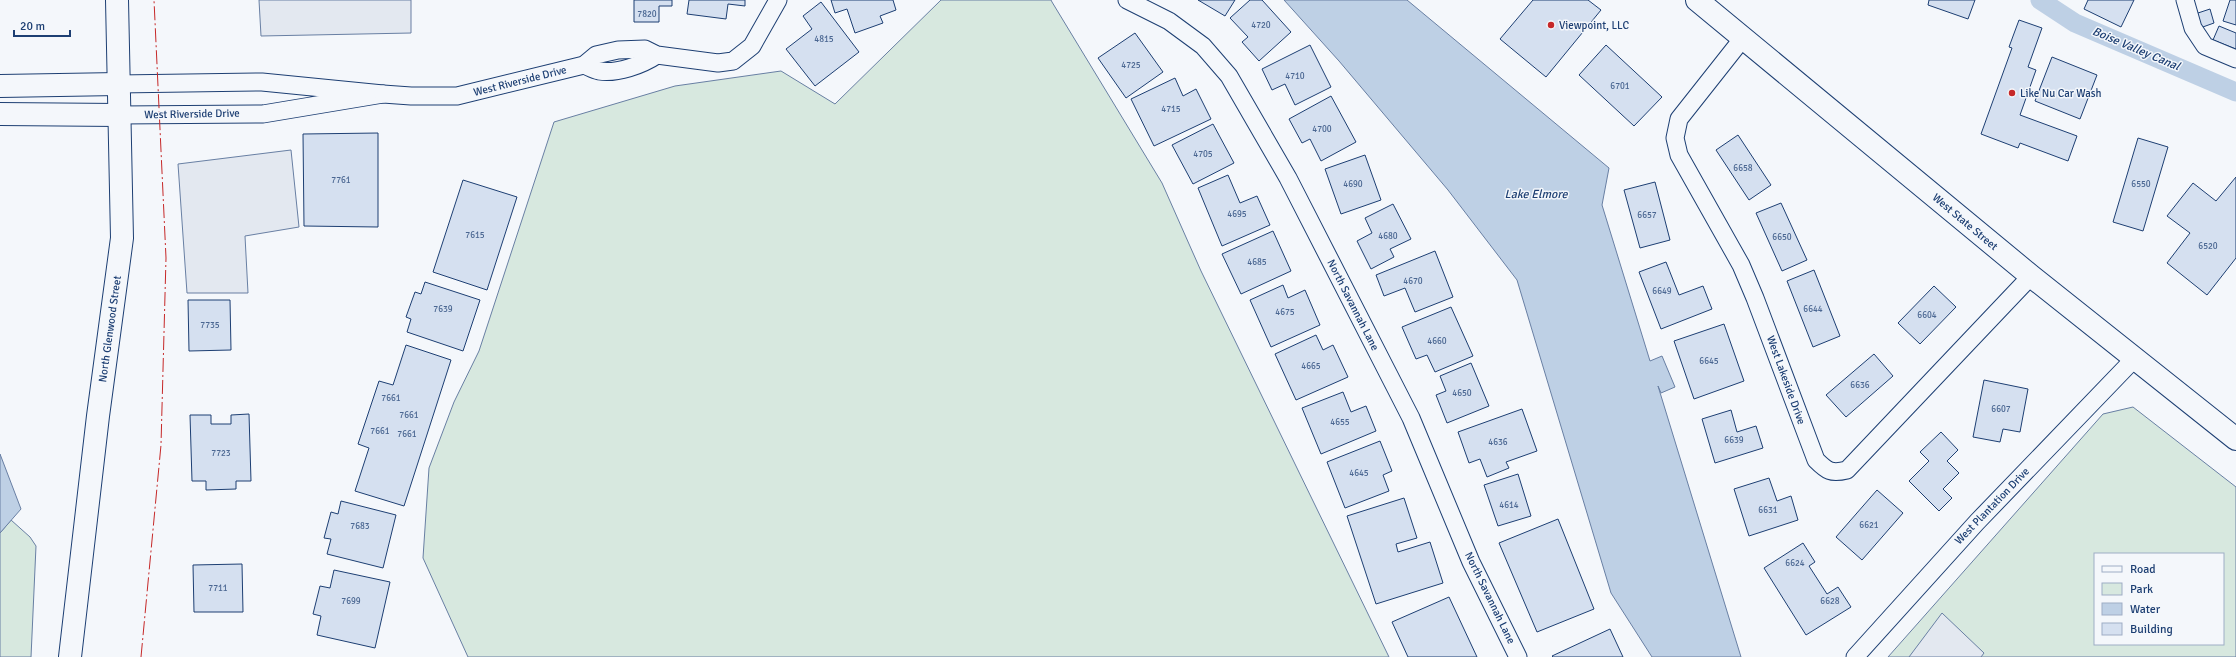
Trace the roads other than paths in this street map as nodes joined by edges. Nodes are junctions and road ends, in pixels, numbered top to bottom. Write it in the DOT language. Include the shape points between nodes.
graph roads {
  1 [pos="116,0"];
  2 [pos="778,0"];
  3 [pos="1127,0"];
  4 [pos="1697,0"];
  5 [pos="2185,0"];
  6 [pos="1743,38"];
  7 [pos="2236,59"];
  8 [pos="118,84"];
  9 [pos="0,86"];
  10 [pos="383,94"];
  11 [pos="0,114"];
  12 [pos="119,115"];
  13 [pos="2031,276"];
  14 [pos="2134,359"];
  15 [pos="2236,439"];
  16 [pos="70,657"];
  17 [pos="1518,657"];
  18 [pos="1855,657"];
  1 -- 8 [label="main road, North Glenwood Street"];
  2 -- 10 [label="street, West Riverside Drive" via="752,46 733,60 718,63 657,55 645,49 618,50 596,55 584,65 457,96"];
  3 -- 17 [label="street, North Savannah Lane" via="1169,21 1203,46 1229,76 1288,178 1411,418 1471,562"];
  4 -- 6 [label="main road, West State Street"];
  5 -- 7 [label="street" via="2193,28 2205,46"];
  6 -- 13 [label="main road, West State Street"];
  6 -- 13 [label="street, West Lakeside Drive" via="1679,119 1675,138 1679,155 1741,265 1816,460 1827,471 1847,470"];
  8 -- 9 [label="main road, West Riverside Drive"];
  8 -- 10 [label="street, West Riverside Drive" via="262,82"];
  8 -- 12 [label="main road, North Glenwood Street"];
  10 -- 12 [label="street, West Riverside Drive" via="263,114"];
  11 -- 12 [label="main road, West Riverside Drive"];
  12 -- 16 [label="main road, North Glenwood Street" via="122,238"];
  13 -- 14 [label="main road, West State Street"];
  14 -- 15 [label="main road, West State Street"];
  14 -- 18 [label="street, West Plantation Drive" via="1977,522"];
}
